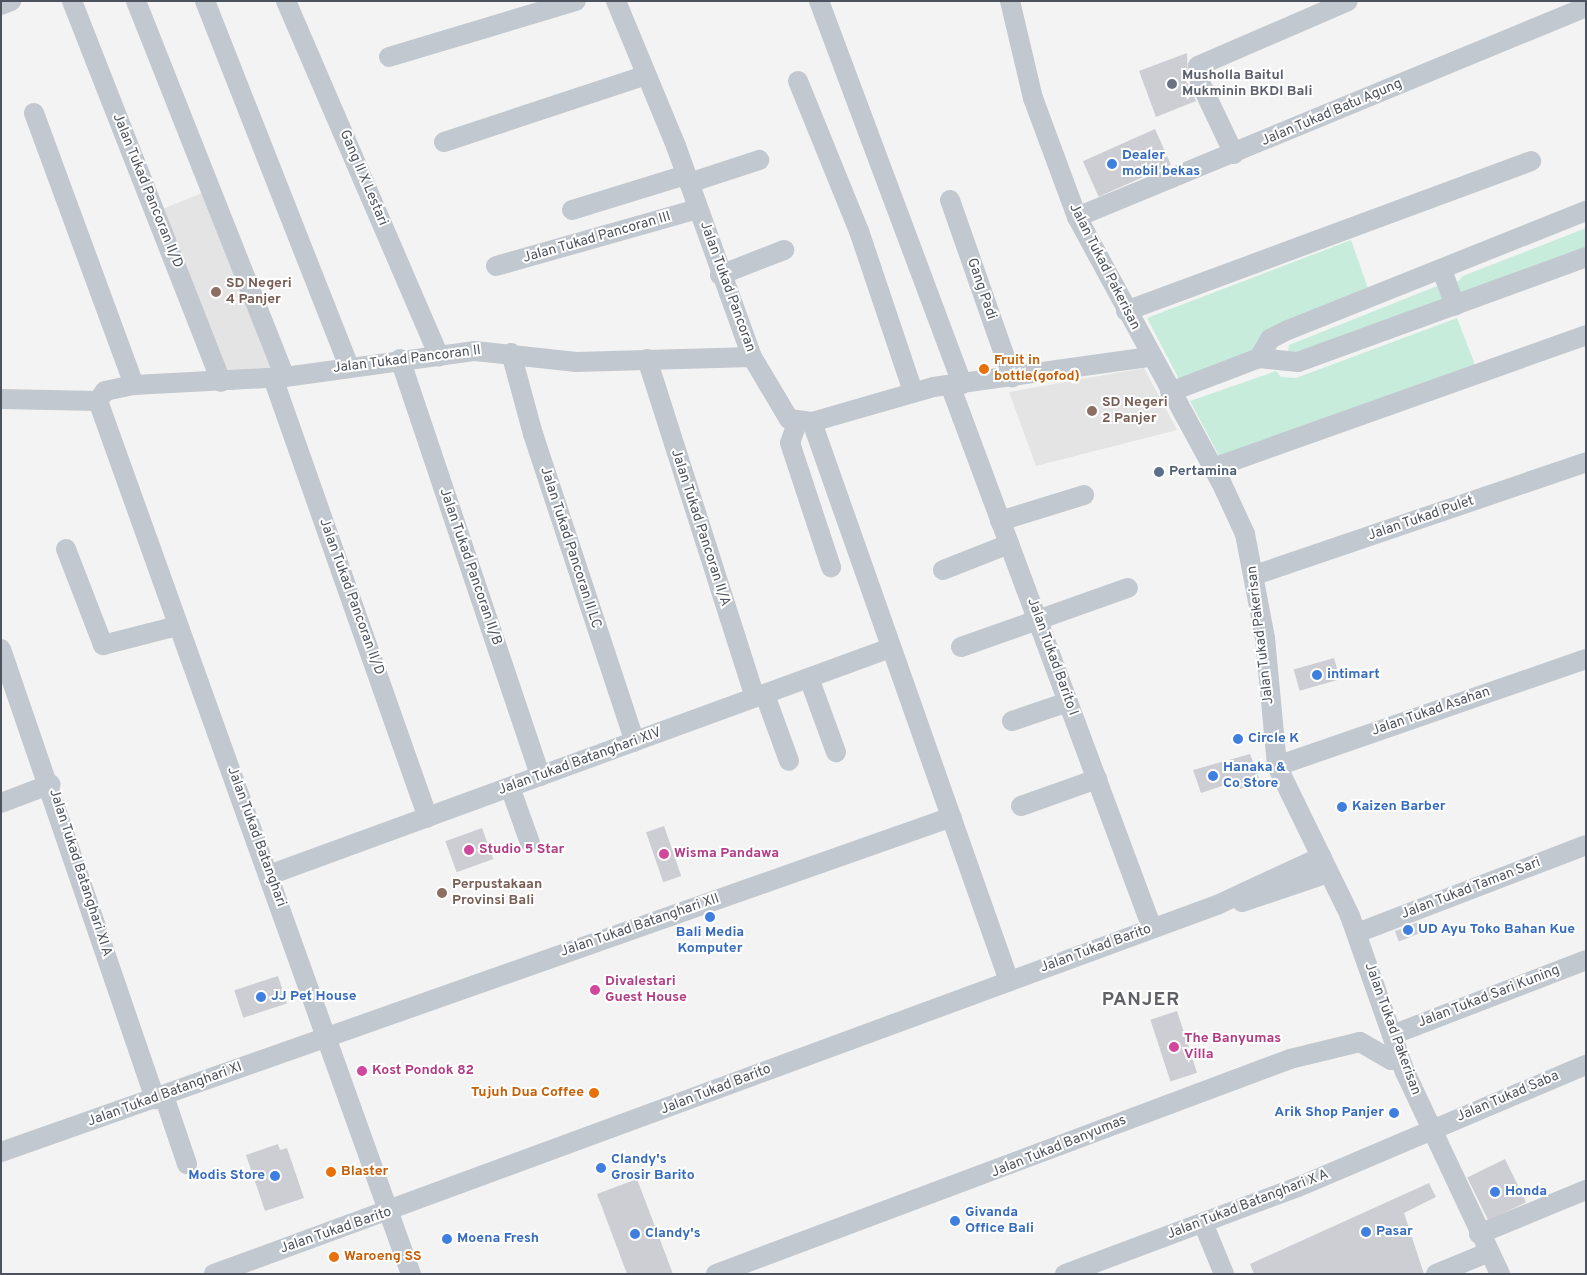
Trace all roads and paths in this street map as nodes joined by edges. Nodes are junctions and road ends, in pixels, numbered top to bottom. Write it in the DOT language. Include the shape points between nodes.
graph roads {
  1 [pos="11,1"];
  2 [pos="72,1"];
  3 [pos="136,1"];
  4 [pos="205,1"];
  5 [pos="576,1"];
  6 [pos="616,1"];
  7 [pos="820,1"];
  8 [pos="1010,1"];
  9 [pos="1348,1"];
  10 [pos="289,2"];
  11 [pos="1,5"];
  12 [pos="1586,7"];
  13 [pos="389,57"];
  14 [pos="646,76"];
  15 [pos="798,81"];
  16 [pos="34,113"];
  17 [pos="444,142"];
  18 [pos="1234,154"];
  19 [pos="759,160"];
  20 [pos="1531,161"];
  21 [pos="687,179"];
  22 [pos="950,200"];
  23 [pos="572,210"];
  24 [pos="698,210"];
  25 [pos="1586,211"];
  26 [pos="1077,217"];
  27 [pos="784,250"];
  28 [pos="1586,257"];
  29 [pos="496,266"];
  30 [pos="1442,270"];
  31 [pos="720,274"];
  32 [pos="1455,306"];
  33 [pos="1126,311"];
  34 [pos="1586,335"];
  35 [pos="511,353"];
  36 [pos="439,356"];
  37 [pos="752,357"];
  38 [pos="1143,358"];
  39 [pos="1259,358"];
  40 [pos="400,359"];
  41 [pos="647,359"];
  42 [pos="349,366"];
  43 [pos="279,377"];
  44 [pos="1012,377"];
  45 [pos="222,382"];
  46 [pos="134,385"];
  47 [pos="956,385"];
  48 [pos="913,391"];
  49 [pos="1170,392"];
  50 [pos="1,399"];
  51 [pos="98,401"];
  52 [pos="805,422"];
  53 [pos="1586,462"];
  54 [pos="1213,468"];
  55 [pos="1084,495"];
  56 [pos="1000,521"];
  57 [pos="1009,544"];
  58 [pos="66,549"];
  59 [pos="831,567"];
  60 [pos="943,570"];
  61 [pos="1255,575"];
  62 [pos="1128,588"];
  63 [pos="1038,619"];
  64 [pos="177,626"];
  65 [pos="961,647"];
  66 [pos="890,648"];
  67 [pos="1,649"];
  68 [pos="1586,659"];
  69 [pos="809,678"];
  70 [pos="760,696"];
  71 [pos="1068,702"];
  72 [pos="1012,721"];
  73 [pos="635,742"];
  74 [pos="836,752"];
  75 [pos="789,761"];
  76 [pos="1276,766"];
  77 [pos="540,776"];
  78 [pos="1098,779"];
  79 [pos="51,784"];
  80 [pos="510,787"];
  81 [pos="1,803"];
  82 [pos="1021,806"];
  83 [pos="428,817"];
  84 [pos="952,817"];
  85 [pos="530,844"];
  86 [pos="1586,845"];
  87 [pos="1324,865"];
  88 [pos="269,874"];
  89 [pos="1152,928"];
  90 [pos="1357,932"];
  91 [pos="1586,960"];
  92 [pos="1009,981"];
  93 [pos="1392,1035"];
  94 [pos="327,1036"];
  95 [pos="1400,1060"];
  96 [pos="1586,1065"];
  97 [pos="159,1098"];
  98 [pos="1429,1130"];
  99 [pos="1,1152"];
  100 [pos="187,1164"];
  101 [pos="1586,1190"];
  102 [pos="390,1212"];
  103 [pos="1203,1223"];
  104 [pos="1479,1234"];
  105 [pos="1488,1252"];
  106 [pos="220,1273"];
  107 [pos="411,1274"];
  108 [pos="716,1274"];
  109 [pos="1065,1274"];
  110 [pos="1224,1274"];
  111 [pos="1436,1274"];
  112 [pos="1500,1274"];
  1 -- 11 [label="street"];
  2 -- 45 [label="street, Jalan Tukad Pancoran II/D"];
  3 -- 43 [label="street, Jalan Tukad Pancoran II/D"];
  4 -- 42 [label="street"];
  5 -- 13 [label="street"];
  6 -- 14 [label="street, Jalan Tukad Pancoran"];
  7 -- 47 [label="street, Jalan Tukad Barito I"];
  8 -- 26 [label="street, Jalan Tukad Pakerisan" via="1033,98"];
  9 -- 18 [label="street" via="1198,66 1197,74"];
  10 -- 36 [label="street, Gang II X Lestari"];
  12 -- 18 [label="street, Jalan Tukad Batu Agung"];
  14 -- 17 [label="street"];
  14 -- 21 [label="street, Jalan Tukad Pancoran"];
  15 -- 48 [label="street" via="859,231"];
  16 -- 46 [label="street"];
  18 -- 26 [label="street, Jalan Tukad Batu Agung"];
  19 -- 21 [label="street"];
  20 -- 33 [label="street"];
  21 -- 23 [label="street"];
  21 -- 24 [label="street, Jalan Tukad Pancoran"];
  22 -- 44 [label="street, Gang Padi"];
  24 -- 29 [label="street, Jalan Tukad Pancoran III"];
  24 -- 31 [label="street, Jalan Tukad Pancoran"];
  25 -- 30 [label="street"];
  26 -- 33 [label="street, Jalan Tukad Pakerisan"];
  27 -- 31 [label="street"];
  28 -- 32 [label="street"];
  30 -- 32 [label="street"];
  30 -- 39 [label="street" via="1288,330 1270,339"];
  31 -- 37 [label="street, Jalan Tukad Pancoran"];
  32 -- 39 [label="street" via="1298,362"];
  33 -- 38 [label="street, Jalan Tukad Pakerisan"];
  34 -- 54 [label="street"];
  35 -- 36 [label="street, Jalan Tukad Pancoran II"];
  35 -- 41 [label="street, Jalan Tukad Pancoran II" via="576,362"];
  35 -- 73 [label="street, Jalan Tukad Pancoran II LC" via="533,434"];
  36 -- 40 [label="street, Jalan Tukad Pancoran II"];
  37 -- 41 [label="street, Jalan Tukad Pancoran II"];
  37 -- 52 [label="street, Jalan Tukad Pancoran" via="783,413"];
  38 -- 44 [label="street"];
  38 -- 49 [label="street, Jalan Tukad Pakerisan"];
  39 -- 49 [label="street"];
  40 -- 42 [label="street, Jalan Tukad Pancoran II"];
  40 -- 77 [label="street, Jalan Tukad Pancoran II/B"];
  41 -- 70 [label="street, Jalan Tukad Pancoran II/A"];
  42 -- 43 [label="street, Jalan Tukad Pancoran II"];
  43 -- 45 [label="street, Jalan Tukad Pancoran II"];
  43 -- 83 [label="street, Jalan Tukad Pancoran II/D"];
  44 -- 47 [label="street"];
  45 -- 46 [label="street, Jalan Tukad Pancoran II"];
  46 -- 51 [label="street, Jalan Tukad Pancoran II" via="105,392"];
  47 -- 48 [label="street"];
  47 -- 56 [label="street, Jalan Tukad Barito I"];
  48 -- 52 [label="street"];
  49 -- 54 [label="street, Jalan Tukad Pakerisan"];
  50 -- 51 [label="street"];
  51 -- 64 [label="street, Jalan Tukad Batanghari"];
  52 -- 59 [label="street" via="790,443"];
  52 -- 66 [label="street"];
  53 -- 61 [label="street, Jalan Tukad Pulet"];
  54 -- 61 [label="street, Jalan Tukad Pakerisan" via="1239,518"];
  55 -- 56 [label="street"];
  56 -- 57 [label="street, Jalan Tukad Barito I"];
  57 -- 60 [label="street"];
  57 -- 63 [label="street, Jalan Tukad Barito I"];
  58 -- 64 [label="street" via="103,645"];
  61 -- 76 [label="street, Jalan Tukad Pakerisan"];
  62 -- 63 [label="street"];
  63 -- 65 [label="street"];
  63 -- 71 [label="street, Jalan Tukad Barito I"];
  64 -- 88 [label="street, Jalan Tukad Batanghari"];
  66 -- 69 [label="street, Jalan Tukad Batanghari XIV"];
  66 -- 84 [label="street"];
  67 -- 79 [label="street, Jalan Tukad Batanghari XI A"];
  68 -- 76 [label="street, Jalan Tukad Asahan"];
  69 -- 70 [label="street, Jalan Tukad Batanghari XIV"];
  69 -- 74 [label="street"];
  70 -- 73 [label="street, Jalan Tukad Batanghari XIV"];
  70 -- 75 [label="street, Jalan Tukad Pancoran II/A"];
  71 -- 72 [label="street"];
  71 -- 78 [label="street, Jalan Tukad Barito I"];
  73 -- 77 [label="street, Jalan Tukad Batanghari XIV"];
  76 -- 87 [label="street, Jalan Tukad Pakerisan"];
  77 -- 80 [label="street, Jalan Tukad Batanghari XIV"];
  78 -- 82 [label="street"];
  78 -- 89 [label="street, Jalan Tukad Barito I"];
  79 -- 81 [label="street"];
  79 -- 97 [label="street, Jalan Tukad Batanghari XI A"];
  80 -- 83 [label="street, Jalan Tukad Batanghari XIV"];
  80 -- 85 [label="street"];
  83 -- 88 [label="street, Jalan Tukad Batanghari XIV"];
  84 -- 92 [label="street"];
  84 -- 94 [label="street, Jalan Tukad Batanghari XII"];
  86 -- 90 [label="street, Jalan Tukad Taman Sari"];
  87 -- 89 [label="street, Jalan Tukad Barito"];
  87 -- 90 [label="street, Jalan Tukad Pakerisan"];
  88 -- 94 [label="street, Jalan Tukad Batanghari"];
  89 -- 92 [label="street, Jalan Tukad Barito"];
  90 -- 93 [label="street, Jalan Tukad Pakerisan"];
  91 -- 93 [label="street, Jalan Tukad Sari Kuning"];
  92 -- 102 [label="street, Jalan Tukad Barito"];
  93 -- 95 [label="street, Jalan Tukad Pakerisan"];
  94 -- 97 [label="street, Jalan Tukad Batanghari XI"];
  94 -- 102 [label="street, Jalan Tukad Batanghari"];
  95 -- 98 [label="street, Jalan Tukad Pakerisan"];
  95 -- 108 [label="street, Jalan Tukad Banyumas" via="1391,1060 1360,1042 1290,1059"];
  96 -- 98 [label="street, Jalan Tukad Saba"];
  97 -- 99 [label="street, Jalan Tukad Batanghari XI"];
  97 -- 100 [label="street, Jalan Tukad Batanghari XI A"];
  98 -- 103 [label="street, Jalan Tukad Batanghari X A"];
  98 -- 104 [label="street, Jalan Tukad Pakerisan"];
  101 -- 104 [label="street"];
  102 -- 106 [label="street, Jalan Tukad Barito"];
  102 -- 107 [label="street, Jalan Tukad Batanghari"];
  103 -- 109 [label="street, Jalan Tukad Batanghari X A"];
  103 -- 110 [label="street"];
  104 -- 105 [label="street, Jalan Tukad Pakerisan"];
  105 -- 111 [label="street"];
  105 -- 112 [label="street, Jalan Tukad Pakerisan"];
}
